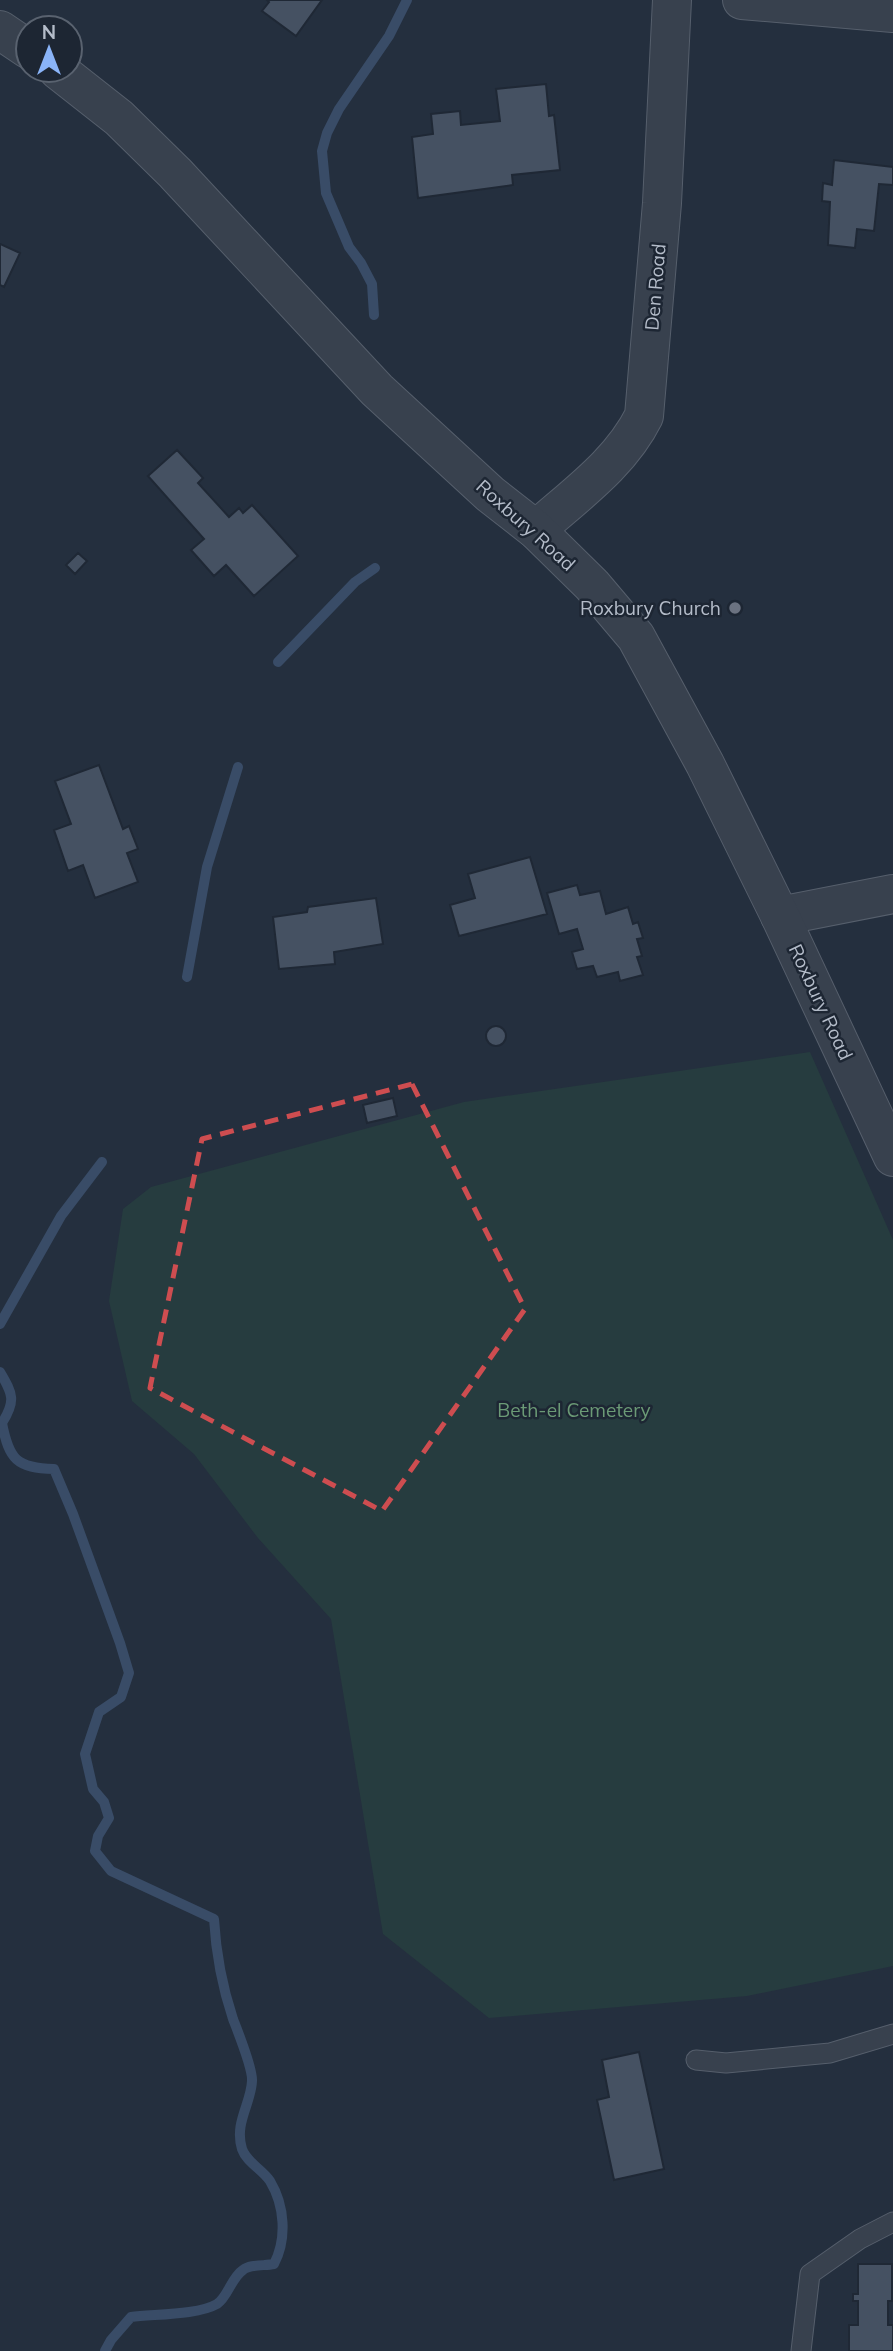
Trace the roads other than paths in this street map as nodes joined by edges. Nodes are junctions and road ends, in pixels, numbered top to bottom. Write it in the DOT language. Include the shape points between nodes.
graph roads {
  1 [pos="673,0"];
  2 [pos="742,0"];
  3 [pos="893,13"];
  4 [pos="76,84"];
  5 [pos="536,530"];
  6 [pos="893,894"];
  7 [pos="780,916"];
  8 [pos="893,1157"];
  9 [pos="893,2034"];
  10 [pos="696,2060"];
  11 [pos="893,2222"];
  12 [pos="801,2351"];
  1 -- 5 [label="street, Den Road" via="644,416 617,458"];
  2 -- 3 [label="street"];
  4 -- 5 [label="street, Roxbury Road" via="119,118 175,173 377,390"];
  5 -- 7 [label="street, Roxbury Road" via="636,637"];
  6 -- 7 [label="street"];
  7 -- 8 [label="street, Roxbury Road"];
  9 -- 10 [label="lane" via="830,2053 726,2063"];
  11 -- 12 [label="lane" via="810,2274"];
}
